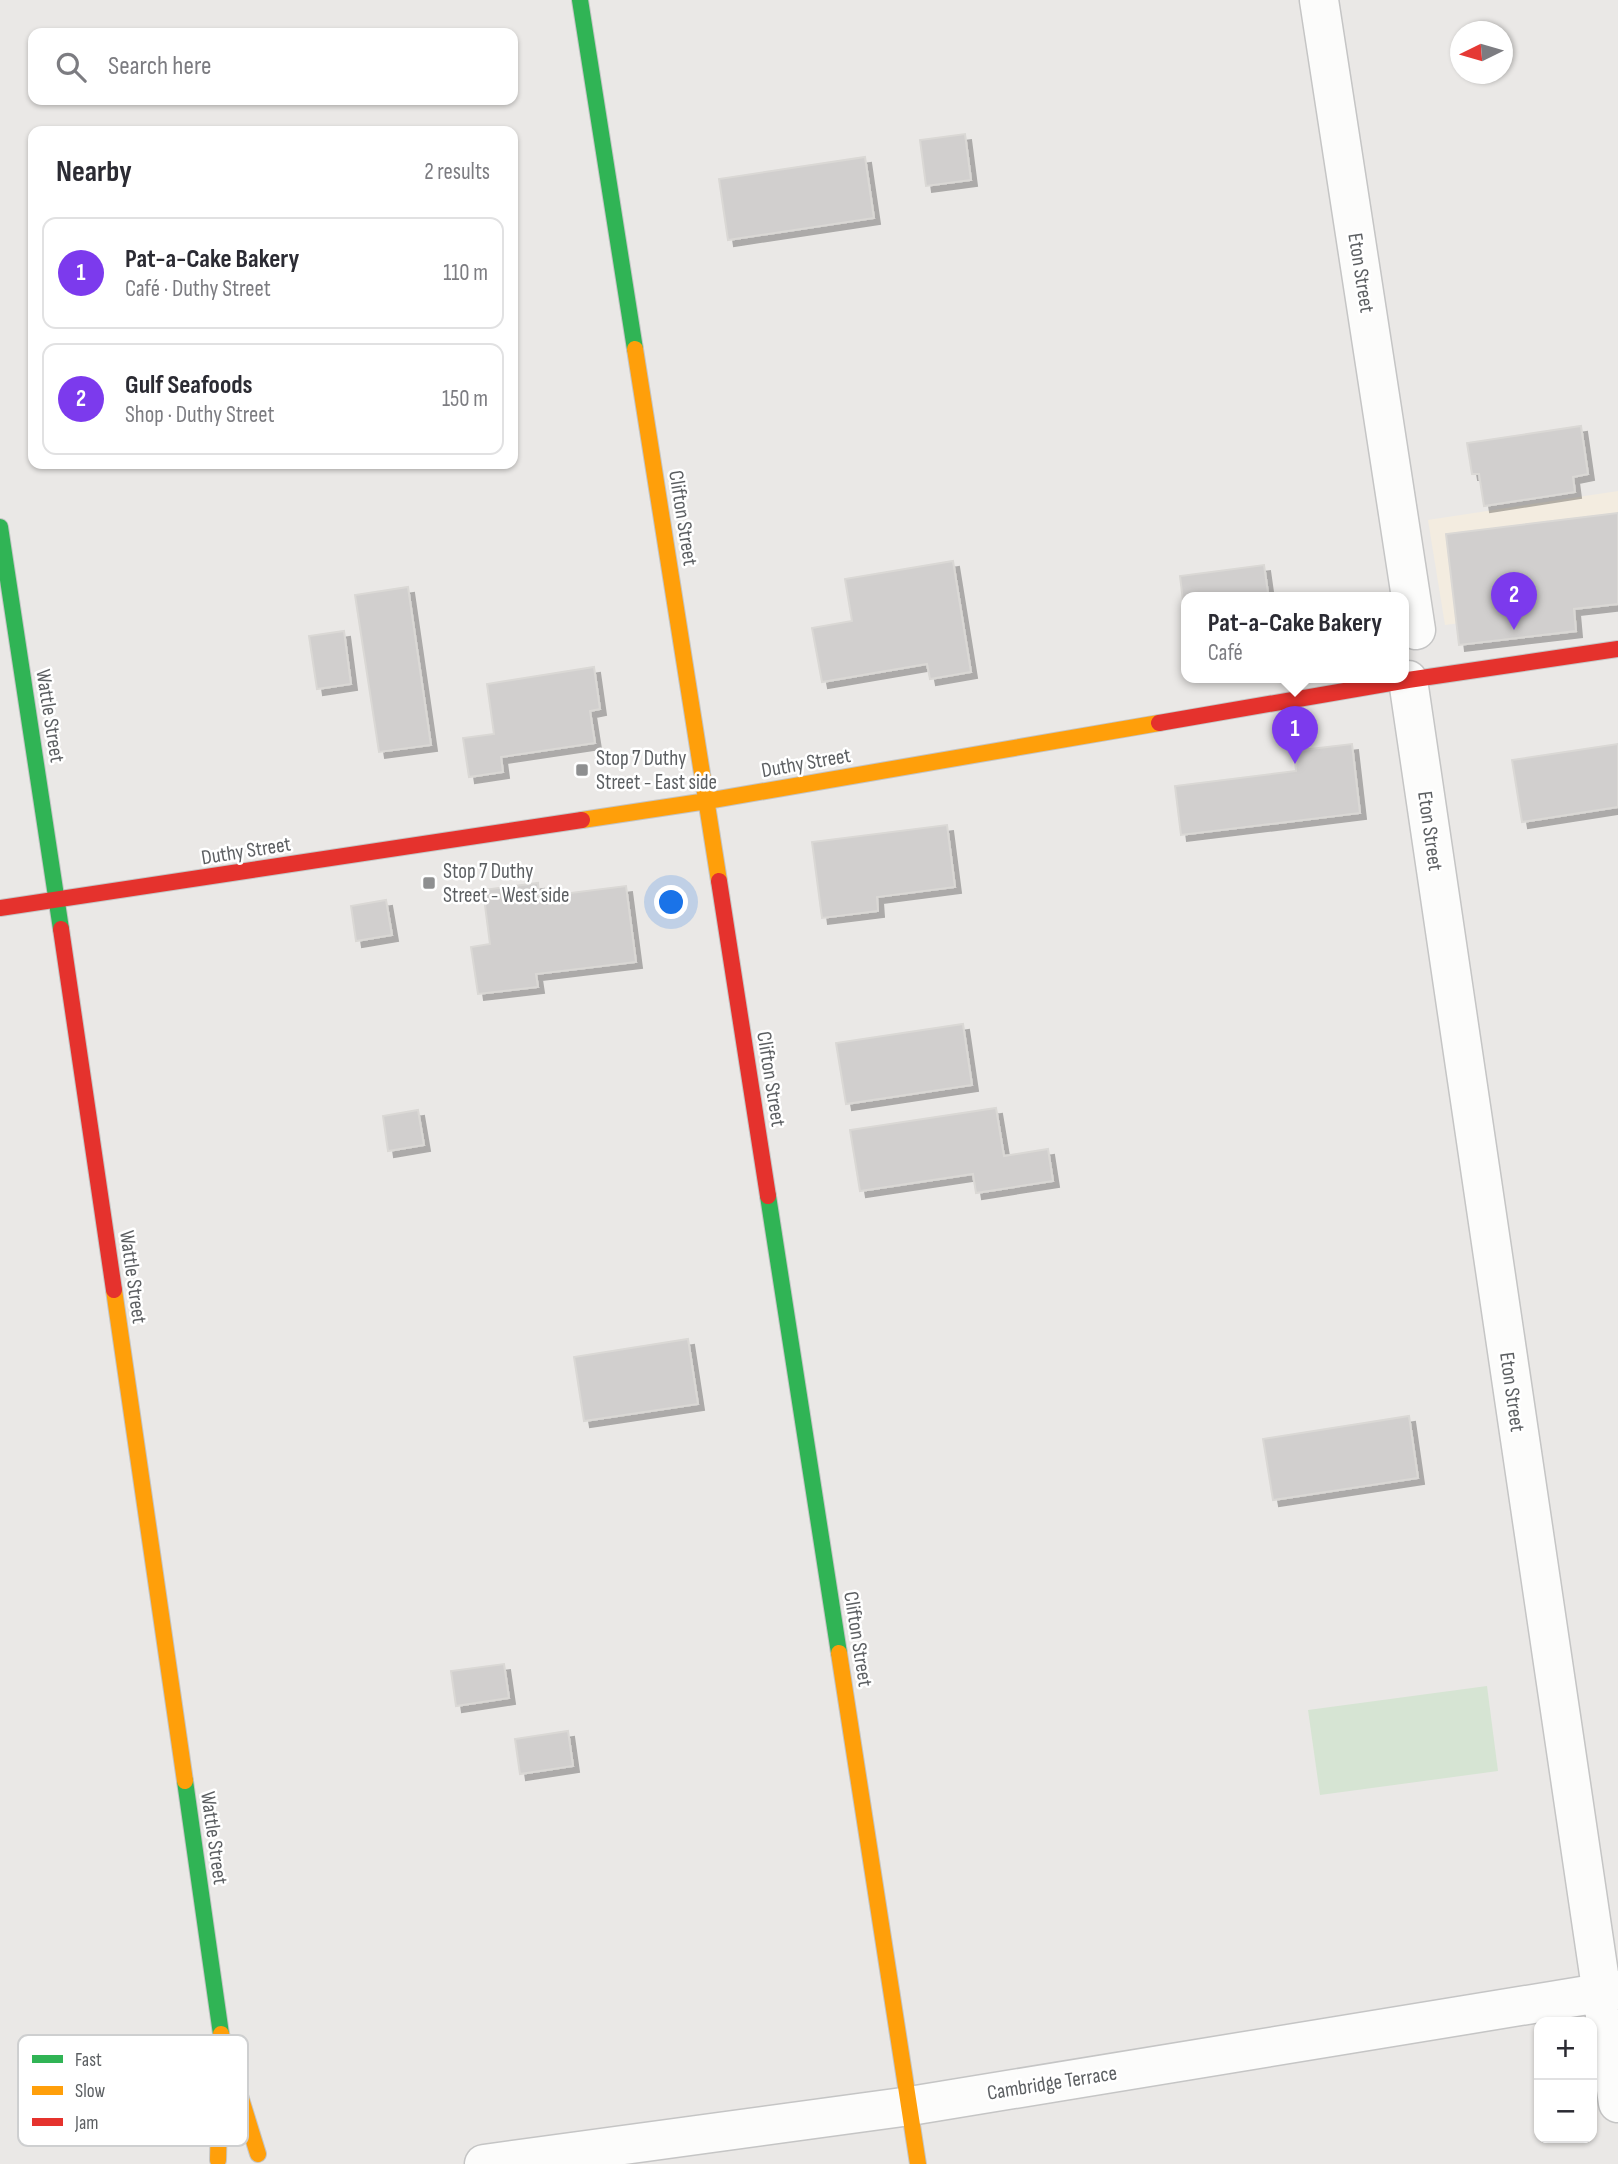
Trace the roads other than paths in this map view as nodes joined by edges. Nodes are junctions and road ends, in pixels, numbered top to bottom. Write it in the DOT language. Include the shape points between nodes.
graph roads {
  1 [pos="580,0"];
  2 [pos="1319,0"];
  3 [pos="0,527"];
  4 [pos="1416,630"];
  5 [pos="1618,649"];
  6 [pos="1409,680"];
  7 [pos="1391,683"];
  8 [pos="1408,683"];
  9 [pos="707,801"];
  10 [pos="57,901"];
  11 [pos="0,908"];
  12 [pos="1609,1991"];
  13 [pos="221,2034"];
  14 [pos="1618,2104"];
  15 [pos="910,2106"];
  16 [pos="244,2146"];
  17 [pos="246,2154"];
  18 [pos="215,2162"];
  19 [pos="274,2162"];
  20 [pos="484,2164"];
  21 [pos="918,2164"];
  1 -- 9 [label="street, Clifton Street"];
  2 -- 4 [label="street, Eton Street"];
  3 -- 10 [label="street, Wattle Street"];
  5 -- 6 [label="street, Duthy Street"];
  7 -- 9 [label="street, Duthy Street"];
  8 -- 12 [label="street, Eton Street"];
  9 -- 10 [label="street, Duthy Street"];
  9 -- 15 [label="street, Clifton Street"];
  10 -- 11 [label="street, Duthy Street"];
  10 -- 13 [label="street, Wattle Street"];
  12 -- 14 [label="street, Eton Street"];
  12 -- 15 [label="street, Cambridge Terrace"];
  15 -- 20 [label="street, Cambridge Terrace"];
  15 -- 21 [label="street, Clifton Street"];
  16 -- 17 [label="street, Wattle Street"];
  17 -- 18 [label="street"];
  17 -- 19 [label="street"];
}
